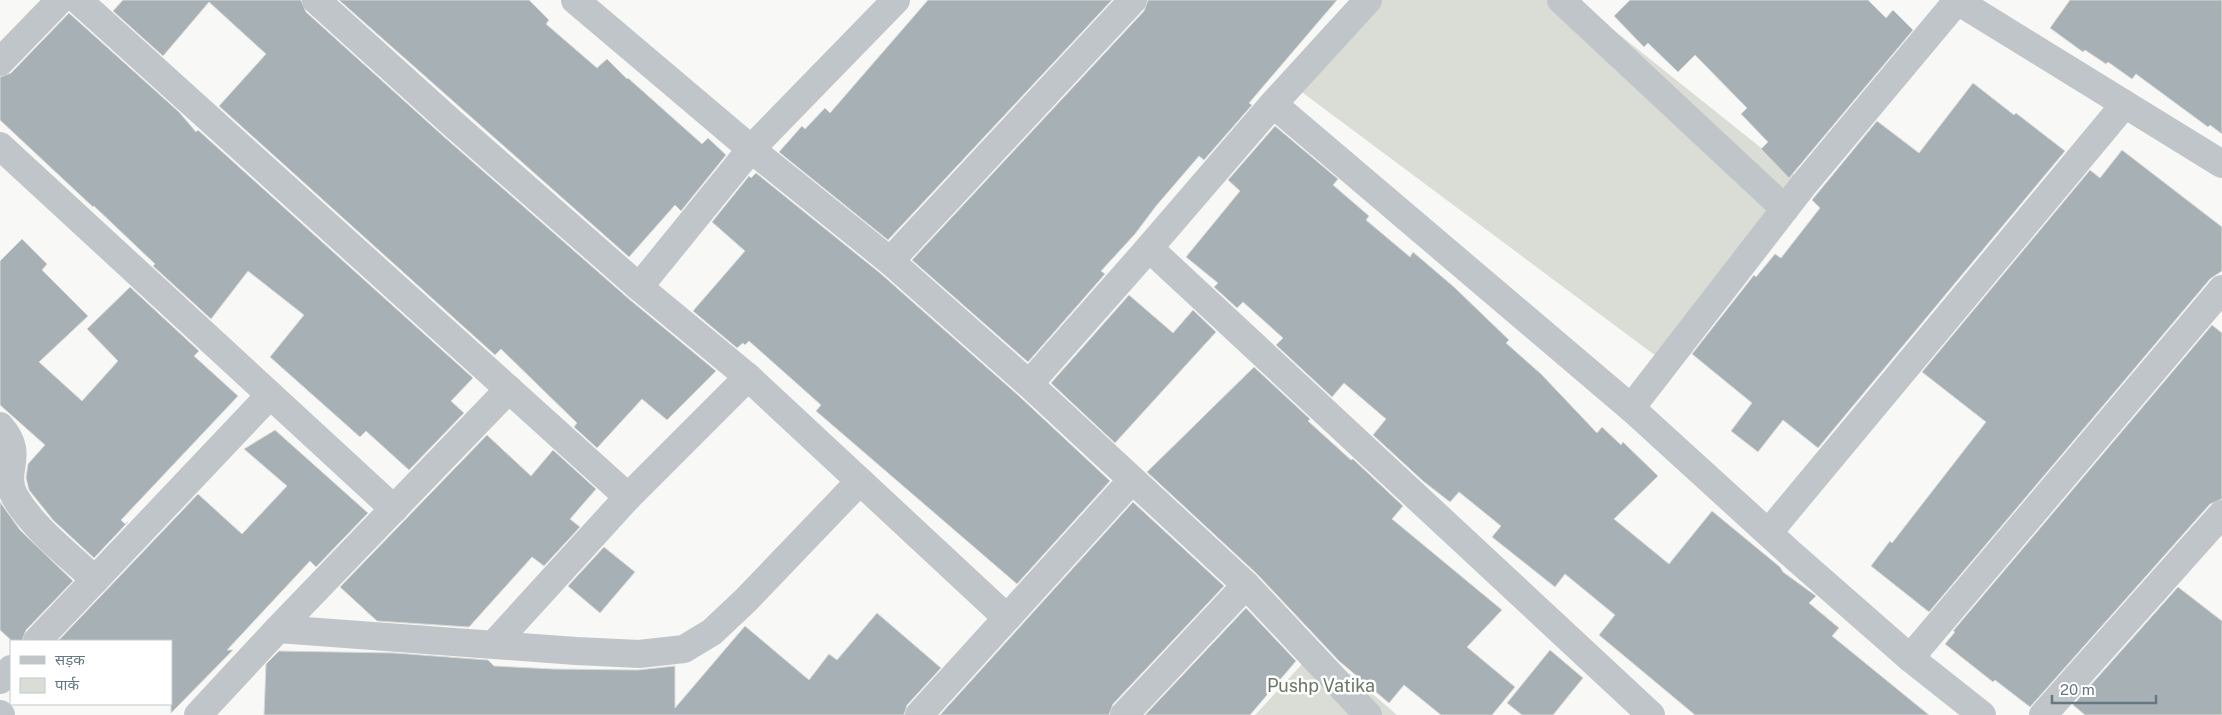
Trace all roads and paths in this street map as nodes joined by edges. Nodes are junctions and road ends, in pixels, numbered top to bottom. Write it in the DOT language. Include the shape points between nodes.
graph roads {
  1 [pos="60,0"];
  2 [pos="78,0"];
  3 [pos="316,0"];
  4 [pos="575,0"];
  5 [pos="1133,0"];
  6 [pos="1368,0"];
  7 [pos="1561,0"];
  8 [pos="1957,0"];
  9 [pos="891,2"];
  10 [pos="0,62"];
  11 [pos="1273,104"];
  12 [pos="2124,105"];
  13 [pos="0,146"];
  14 [pos="751,149"];
  15 [pos="2222,164"];
  16 [pos="1785,209"];
  17 [pos="1149,248"];
  18 [pos="890,261"];
  19 [pos="639,287"];
  20 [pos="2222,289"];
  21 [pos="748,376"];
  22 [pos="1029,384"];
  23 [pos="509,389"];
  24 [pos="270,395"];
  25 [pos="1631,408"];
  26 [pos="4,446"];
  27 [pos="1132,480"];
  28 [pos="860,481"];
  29 [pos="628,497"];
  30 [pos="394,508"];
  31 [pos="2222,514"];
  32 [pos="1770,532"];
  33 [pos="95,580"];
  34 [pos="1246,585"];
  35 [pos="1007,618"];
  36 [pos="278,629"];
  37 [pos="38,640"];
  38 [pos="494,644"];
  39 [pos="1910,658"];
  40 [pos="10,670"];
  41 [pos="0,680"];
  42 [pos="198,715"];
  43 [pos="919,715"];
  44 [pos="1124,715"];
  45 [pos="1368,715"];
  46 [pos="1651,715"];
  47 [pos="1982,715"];
  48 [pos="2043,715"];
  1 -- 10 [label="street"];
  2 -- 23 [label="street"];
  3 -- 19 [label="street"];
  4 -- 14 [label="street"];
  5 -- 18 [label="street"];
  6 -- 11 [label="street"];
  7 -- 16 [label="street"];
  8 -- 12 [label="street"];
  8 -- 16 [label="street"];
  9 -- 14 [label="street"];
  11 -- 17 [label="street"];
  11 -- 25 [label="street"];
  12 -- 15 [label="street"];
  12 -- 32 [label="street"];
  13 -- 24 [label="street"];
  14 -- 18 [label="street"];
  14 -- 19 [label="street"];
  16 -- 25 [label="street"];
  17 -- 22 [label="street"];
  17 -- 46 [label="street"];
  18 -- 22 [label="street"];
  19 -- 21 [label="street"];
  20 -- 39 [label="street"];
  21 -- 28 [label="street"];
  21 -- 29 [label="street"];
  22 -- 27 [label="street"];
  23 -- 29 [label="street"];
  23 -- 30 [label="street"];
  24 -- 30 [label="street"];
  24 -- 33 [label="street"];
  25 -- 32 [label="street"];
  26 -- 33 [label="street" via="14,497 33,521"];
  27 -- 34 [label="street"];
  27 -- 35 [label="street"];
  28 -- 35 [label="street"];
  28 -- 38 [label="street" via="732,613 712,632 684,649 639,654"];
  29 -- 38 [label="street"];
  30 -- 36 [label="street"];
  31 -- 48 [label="street"];
  32 -- 39 [label="street"];
  33 -- 37 [label="street"];
  34 -- 44 [label="street"];
  34 -- 45 [label="street"];
  35 -- 43 [label="street"];
  36 -- 38 [label="street"];
  36 -- 42 [label="street"];
  39 -- 47 [label="street"];
  40 -- 41 [label="street"];
}
